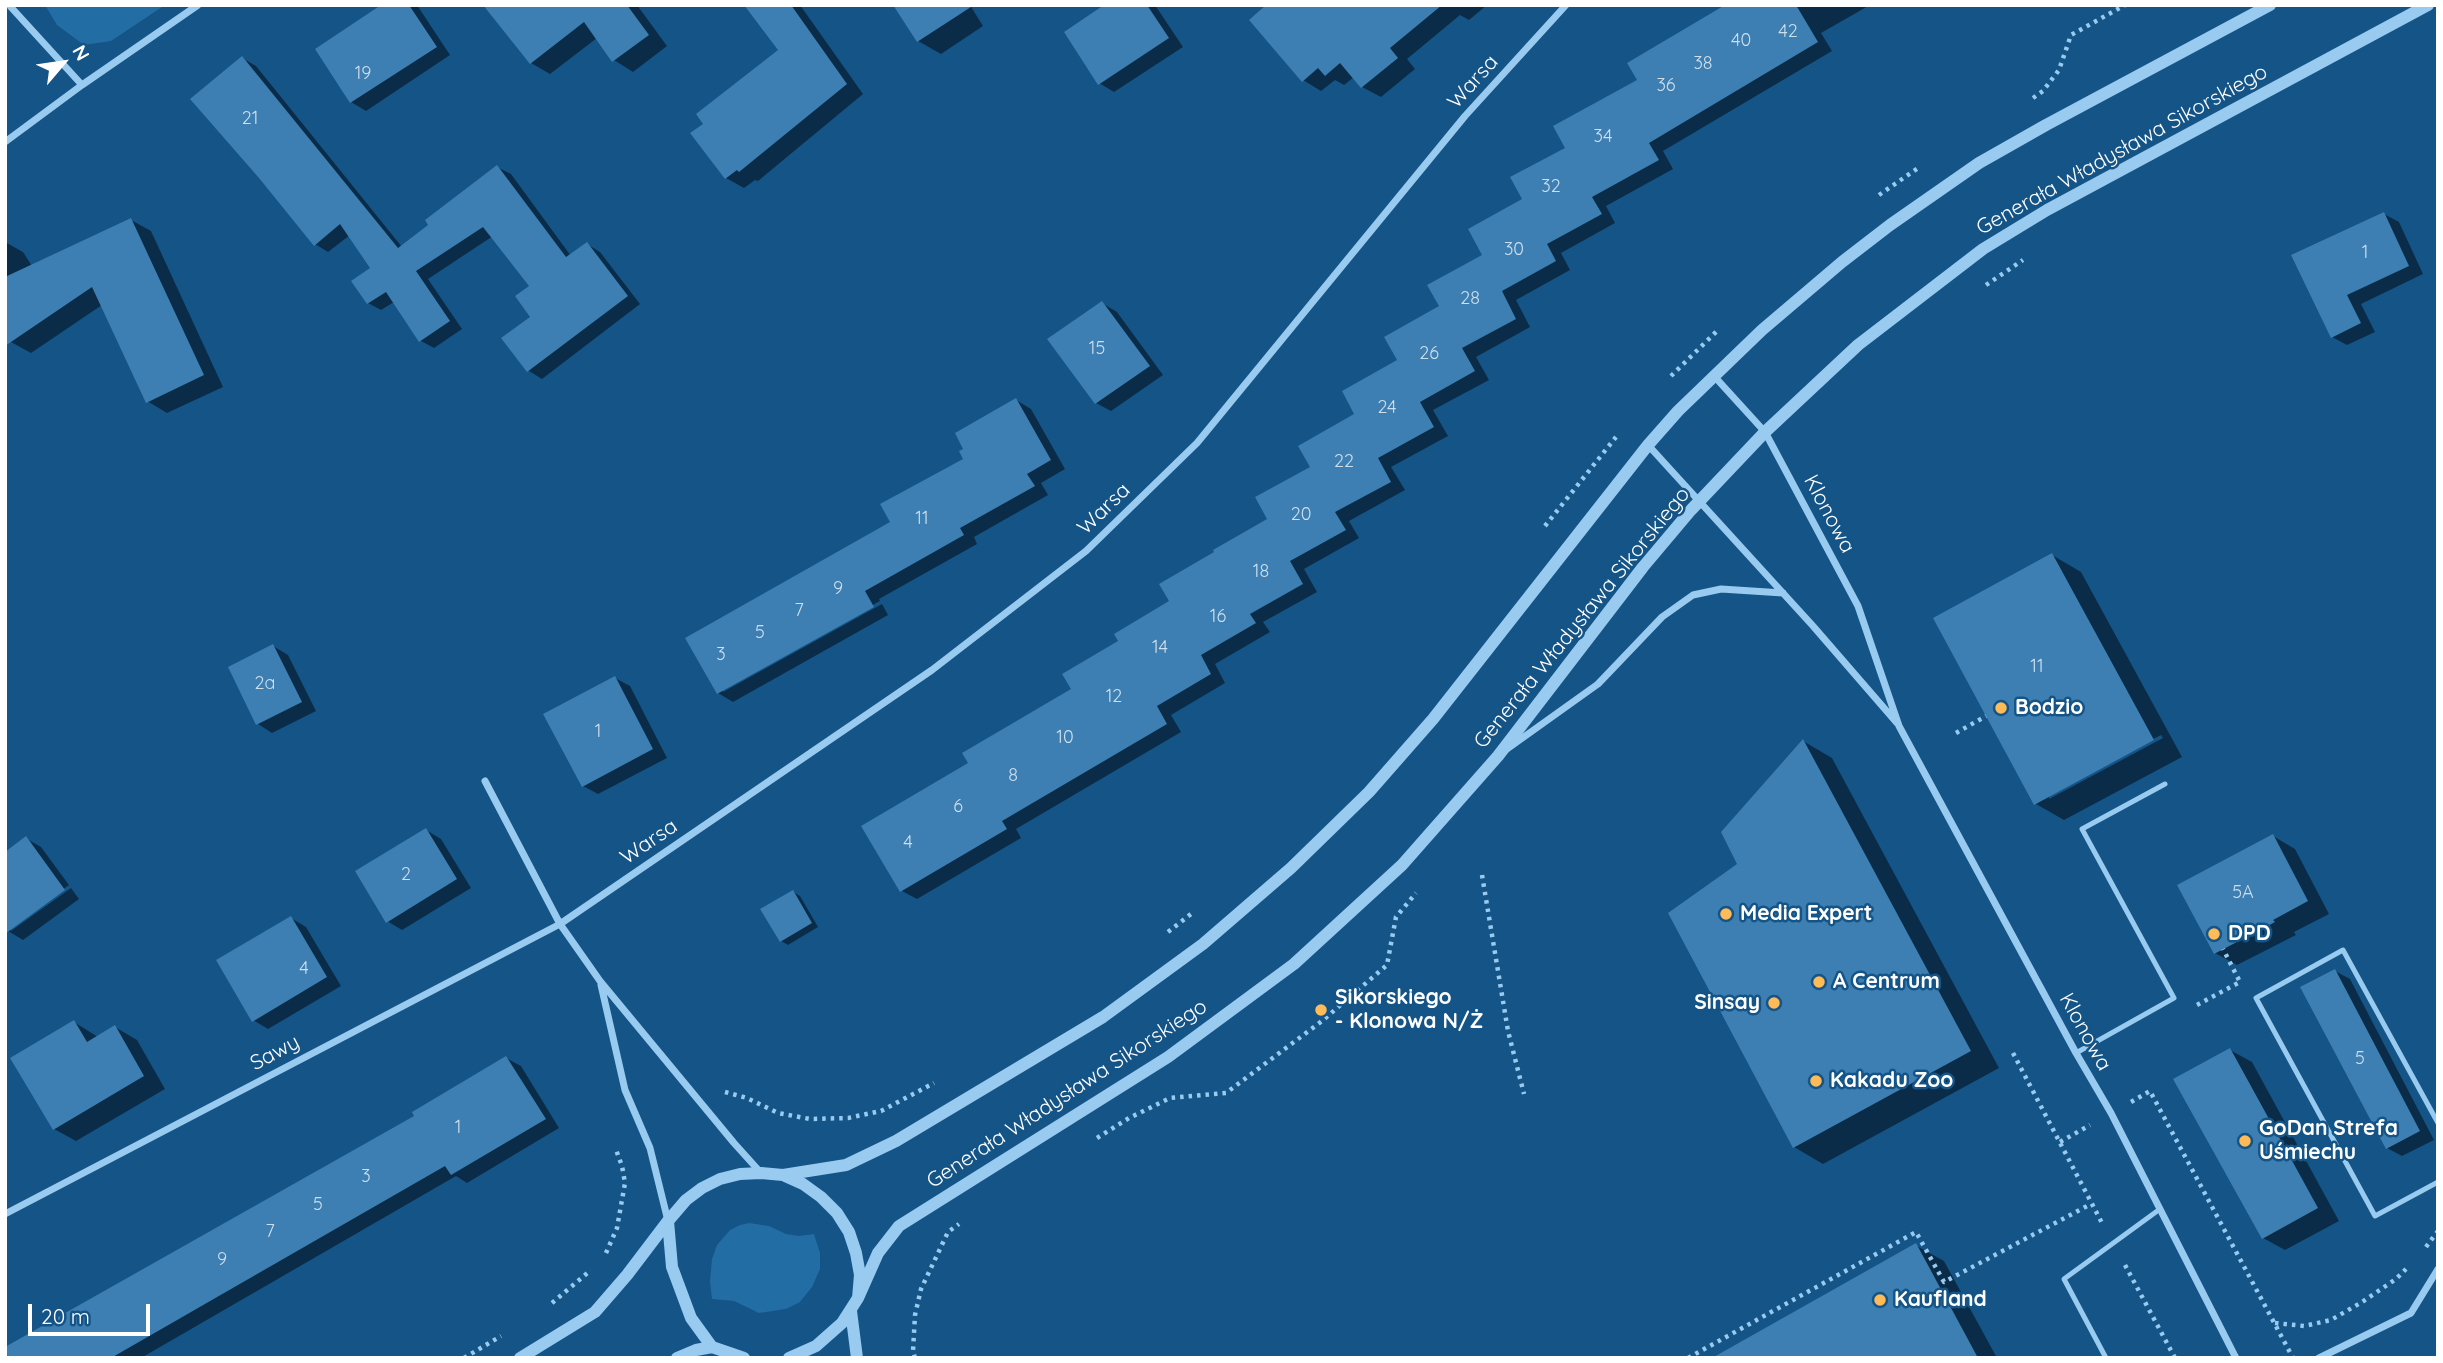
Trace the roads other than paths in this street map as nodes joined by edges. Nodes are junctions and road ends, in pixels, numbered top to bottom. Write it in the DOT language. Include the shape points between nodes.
graph roads {
  1 [pos="9,5"];
  2 [pos="198,5"];
  3 [pos="1566,5"];
  4 [pos="2270,5"];
  5 [pos="2428,5"];
  6 [pos="82,85"];
  7 [pos="5,142"];
  8 [pos="1713,376"];
  9 [pos="1765,432"];
  10 [pos="1648,444"];
  11 [pos="1699,501"];
  12 [pos="1783,593"];
  13 [pos="1899,726"];
  14 [pos="1498,756"];
  15 [pos="485,781"];
  16 [pos="2165,784"];
  17 [pos="560,924"];
  18 [pos="600,981"];
  19 [pos="2076,1053"];
  20 [pos="2438,1123"];
  21 [pos="761,1173"];
  22 [pos="783,1175"];
  23 [pos="2438,1182"];
  24 [pos="2160,1209"];
  25 [pos="5,1214"];
  26 [pos="668,1221"];
  27 [pos="2438,1269"];
  28 [pos="858,1298"];
  29 [pos="851,1311"];
  30 [pos="712,1347"];
  31 [pos="520,1358"];
  32 [pos="677,1358"];
  33 [pos="744,1358"];
  34 [pos="789,1358"];
  35 [pos="857,1358"];
  36 [pos="2106,1358"];
  37 [pos="2236,1358"];
  38 [pos="2319,1358"];
  1 -- 6 [label="street"];
  2 -- 6 [label="street"];
  3 -- 17 [label="street, Warsa" via="1465,116 1197,443 1086,551 932,670"];
  4 -- 8 [label="street" via="1979,163 1842,262"];
  5 -- 9 [label="street, Generała Władysława Sikorskiego" via="1983,249 1858,345"];
  6 -- 7 [label="street"];
  8 -- 9 [label="street, Klonowa"];
  8 -- 10 [label="street"];
  9 -- 11 [label="street, Generała Władysława Sikorskiego"];
  9 -- 13 [label="street, Klonowa" via="1858,606"];
  10 -- 11 [label="street, Klonowa"];
  10 -- 22 [label="street" via="1433,719 1369,792 1203,944 1103,1017 896,1141 846,1165"];
  11 -- 12 [label="street, Klonowa"];
  11 -- 14 [label="street, Generała Władysława Sikorskiego"];
  12 -- 13 [label="street, Klonowa"];
  12 -- 14 [label="street" via="1721,589 1693,595 1662,617 1598,684"];
  13 -- 19 [label="street, Klonowa"];
  14 -- 28 [label="street, Generała Władysława Sikorskiego" via="1402,865 1294,964 1168,1056 900,1226 878,1254"];
  15 -- 17 [label="street"];
  16 -- 19 [label="lane" via="2082,829 2174,998"];
  17 -- 18 [label="street"];
  17 -- 25 [label="street, Sawy"];
  18 -- 21 [label="street"];
  18 -- 26 [label="street" via="625,1090 650,1148"];
  19 -- 24 [label="street, Klonowa"];
  20 -- 23 [label="lane" via="2343,950 2256,999 2375,1216"];
  21 -- 22 [label="street"];
  21 -- 26 [label="street" via="720,1179 702,1188"];
  22 -- 28 [label="street" via="821,1197 849,1232 860,1275"];
  24 -- 36 [label="lane" via="2064,1279"];
  24 -- 37 [label="street, Klonowa"];
  26 -- 30 [label="street" via="679,1289 691,1318"];
  26 -- 31 [label="street" via="594,1312"];
  27 -- 38 [label="street" via="2411,1313"];
  28 -- 29 [label="street, Generała Władysława Sikorskiego"];
  29 -- 34 [label="street, Generała Władysława Sikorskiego" via="816,1346"];
  29 -- 35 [label="street"];
  30 -- 32 [label="street"];
  30 -- 33 [label="street"];
}
